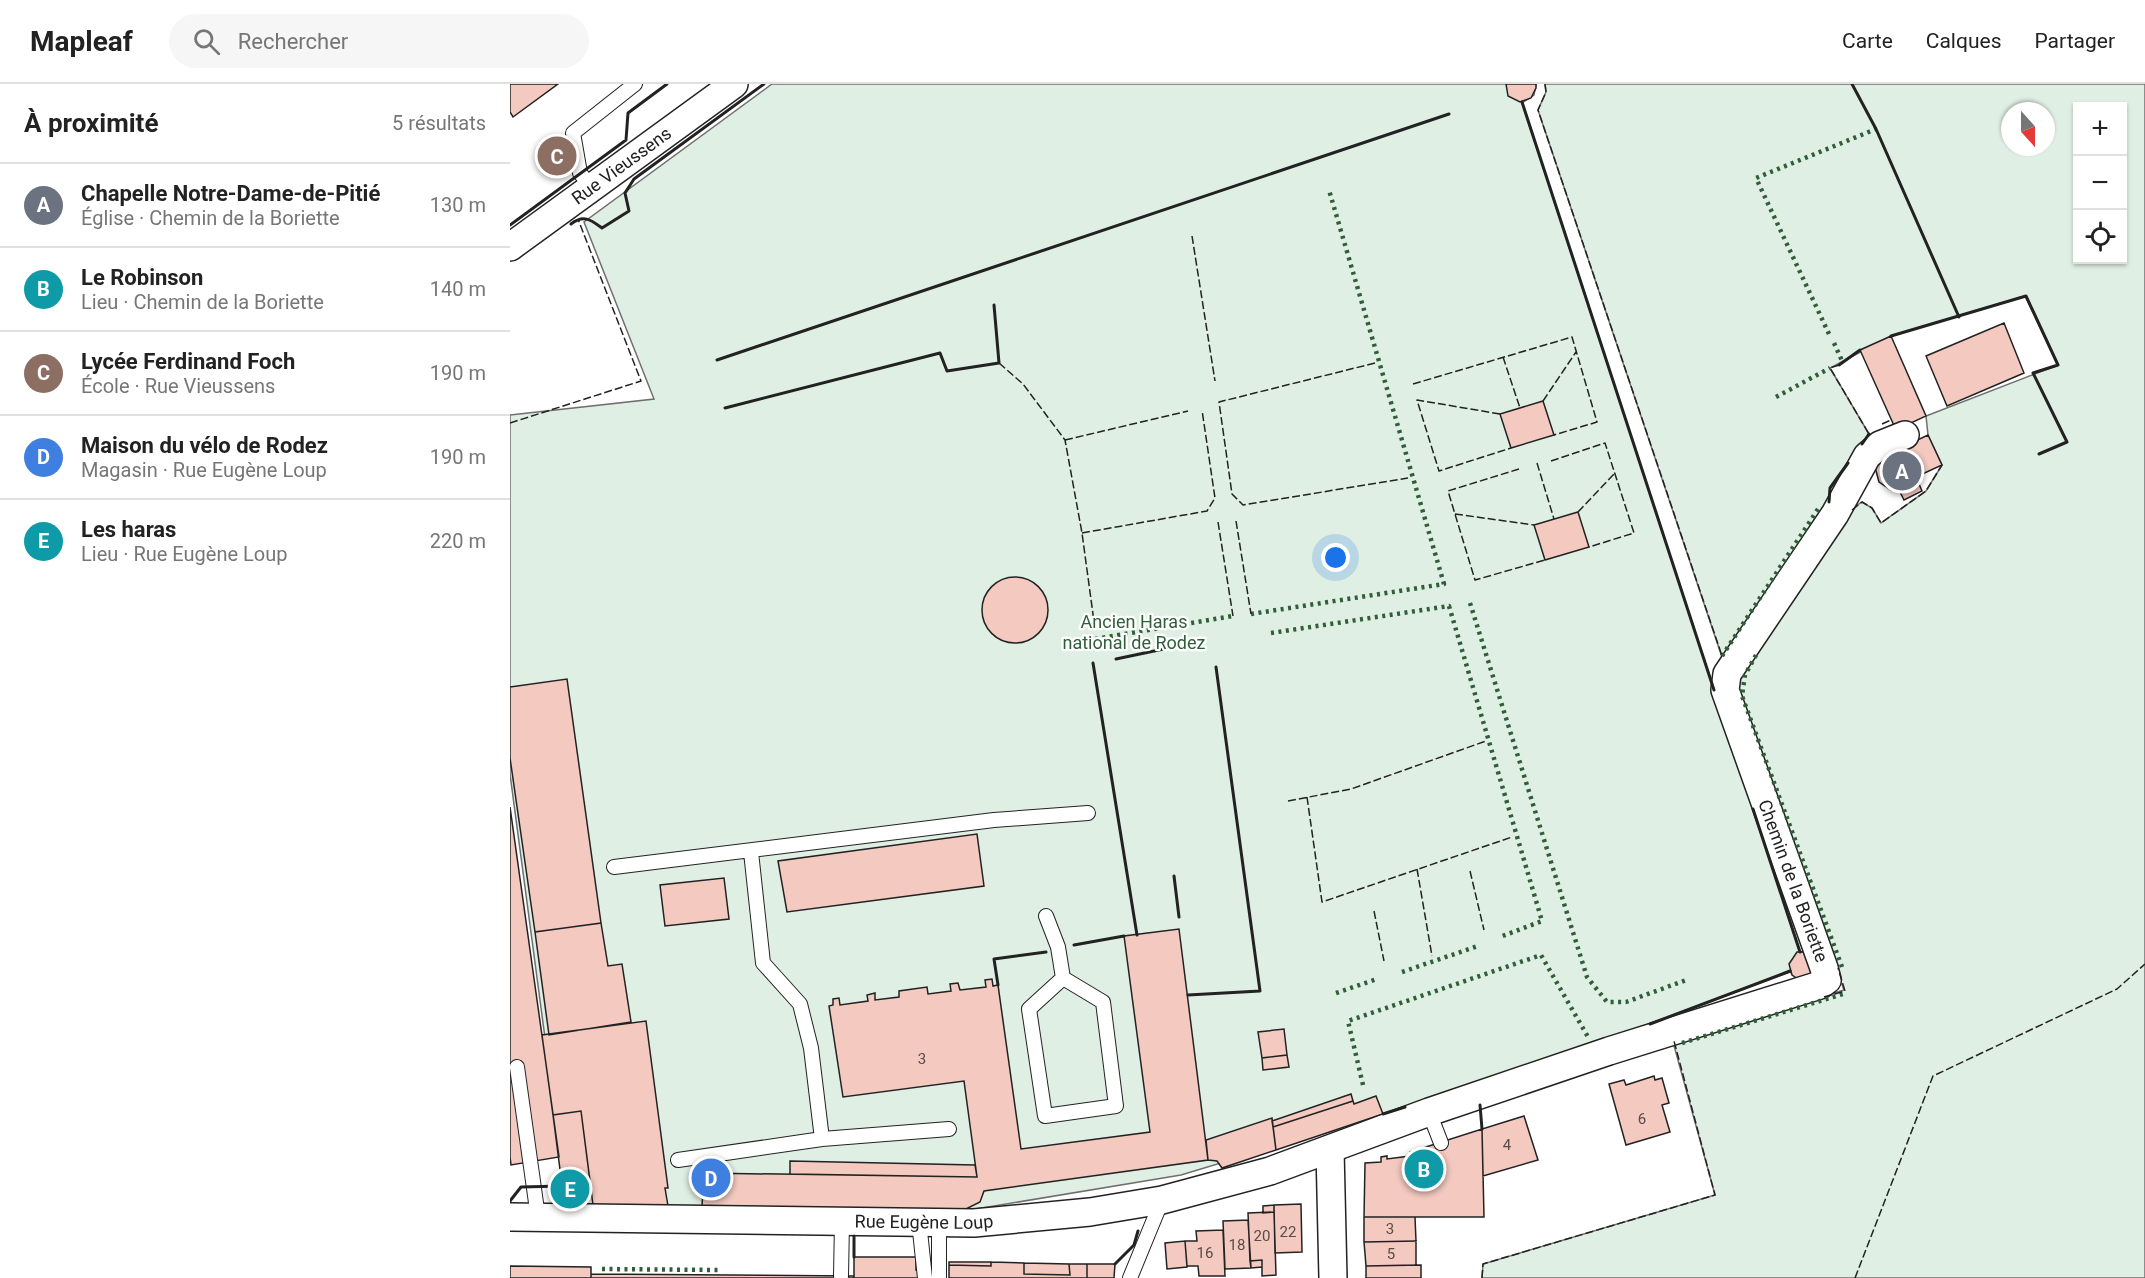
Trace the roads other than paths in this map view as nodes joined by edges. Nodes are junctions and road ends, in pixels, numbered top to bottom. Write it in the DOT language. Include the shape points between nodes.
graph roads {
  1 [pos="635,84"];
  2 [pos="734,84"];
  3 [pos="592,188"];
  4 [pos="510,248"];
  5 [pos="1905,435"];
  6 [pos="1088,813"];
  7 [pos="751,852"];
  8 [pos="614,867"];
  9 [pos="1046,916"];
  10 [pos="1063,978"];
  11 [pos="517,1067"];
  12 [pos="1429,1112"];
  13 [pos="949,1129"];
  14 [pos="822,1139"];
  15 [pos="1441,1143"];
  16 [pos="1330,1150"];
  17 [pos="678,1160"];
  18 [pos="1162,1200"];
  19 [pos="510,1217"];
  20 [pos="538,1217"];
  21 [pos="842,1222"];
  22 [pos="929,1222"];
  23 [pos="841,1276"];
  24 [pos="925,1278"];
  25 [pos="939,1278"];
  26 [pos="1130,1278"];
  27 [pos="1333,1278"];
  1 -- 3 [label="lane" via="573,133 580,173"];
  2 -- 3 [label="street, Rue Vieussens"];
  3 -- 4 [label="street, Rue Vieussens"];
  5 -- 12 [label="street, Chemin de la Boriette" via="1880,445 1867,456 1835,514 1727,674 1725,690 1827,980"];
  6 -- 7 [label="lane" via="994,820"];
  7 -- 8 [label="lane"];
  7 -- 14 [label="lane" via="763,963 800,1004 811,1048"];
  9 -- 10 [label="lane" via="1058,947"];
  10 -- 10 [label="lane" via="1029,1009 1045,1116 1116,1106 1103,1002"];
  11 -- 20 [label="lane"];
  12 -- 15 [label="lane"];
  12 -- 16 [label="street, Chemin de la Boriette"];
  13 -- 14 [label="lane"];
  14 -- 17 [label="lane"];
  16 -- 18 [label="street, Rue Eugène Loup" via="1270,1171"];
  16 -- 27 [label="street"];
  18 -- 22 [label="street, Rue Eugène Loup" via="1090,1212 974,1223"];
  18 -- 26 [label="lane"];
  19 -- 20 [label="street, Rue Eugène Loup"];
  20 -- 21 [label="street, Rue Eugène Loup"];
  21 -- 22 [label="street, Rue Eugène Loup"];
  21 -- 23 [label="lane"];
  22 -- 24 [label="lane"];
  22 -- 25 [label="lane"];
}
